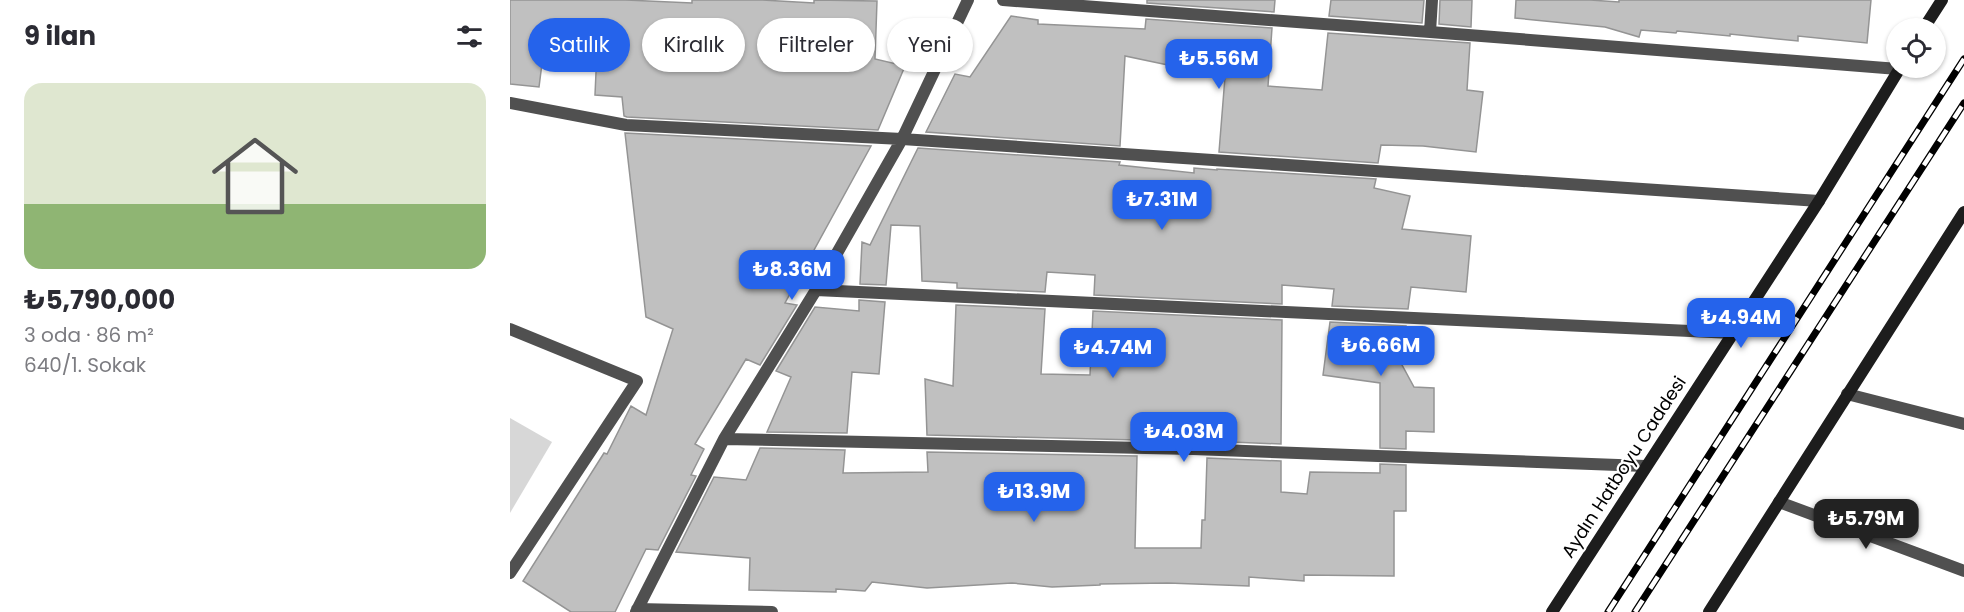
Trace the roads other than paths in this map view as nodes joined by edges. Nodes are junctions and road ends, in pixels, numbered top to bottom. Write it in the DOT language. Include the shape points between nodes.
graph roads {
  1 [pos="968,0"];
  2 [pos="1003,0"];
  3 [pos="1432,0"];
  4 [pos="1942,0"];
  5 [pos="1930,18"];
  6 [pos="1430,32"];
  7 [pos="1886,67"];
  8 [pos="1893,78"];
  9 [pos="510,102"];
  10 [pos="902,139"];
  11 [pos="1819,201"];
  12 [pos="1964,212"];
  13 [pos="816,290"];
  14 [pos="510,329"];
  15 [pos="1733,333"];
  16 [pos="1847,394"];
  17 [pos="1964,424"];
  18 [pos="724,439"];
  19 [pos="1645,466"];
  20 [pos="1779,501"];
  21 [pos="1964,571"];
  22 [pos="510,573"];
  23 [pos="637,611"];
  24 [pos="772,612"];
  25 [pos="1552,612"];
  26 [pos="1709,612"];
  1 -- 10 [label="street"];
  2 -- 6 [label="street"];
  3 -- 6 [label="street"];
  4 -- 5 [label="main road"];
  6 -- 7 [label="street"];
  8 -- 11 [label="main road, Aydın Hatboyu Caddesi"];
  9 -- 10 [label="street" via="626,125"];
  10 -- 11 [label="street"];
  10 -- 13 [label="street"];
  11 -- 15 [label="main road, Aydın Hatboyu Caddesi"];
  12 -- 16 [label="main road"];
  13 -- 15 [label="street"];
  13 -- 18 [label="street"];
  14 -- 22 [label="street" via="637,381"];
  15 -- 19 [label="main road, Aydın Hatboyu Caddesi"];
  16 -- 17 [label="street"];
  16 -- 20 [label="main road"];
  18 -- 19 [label="street" via="1193,449"];
  18 -- 23 [label="street"];
  19 -- 25 [label="main road, Aydın Hatboyu Caddesi"];
  20 -- 21 [label="street"];
  20 -- 26 [label="main road"];
  23 -- 24 [label="street"];
}
